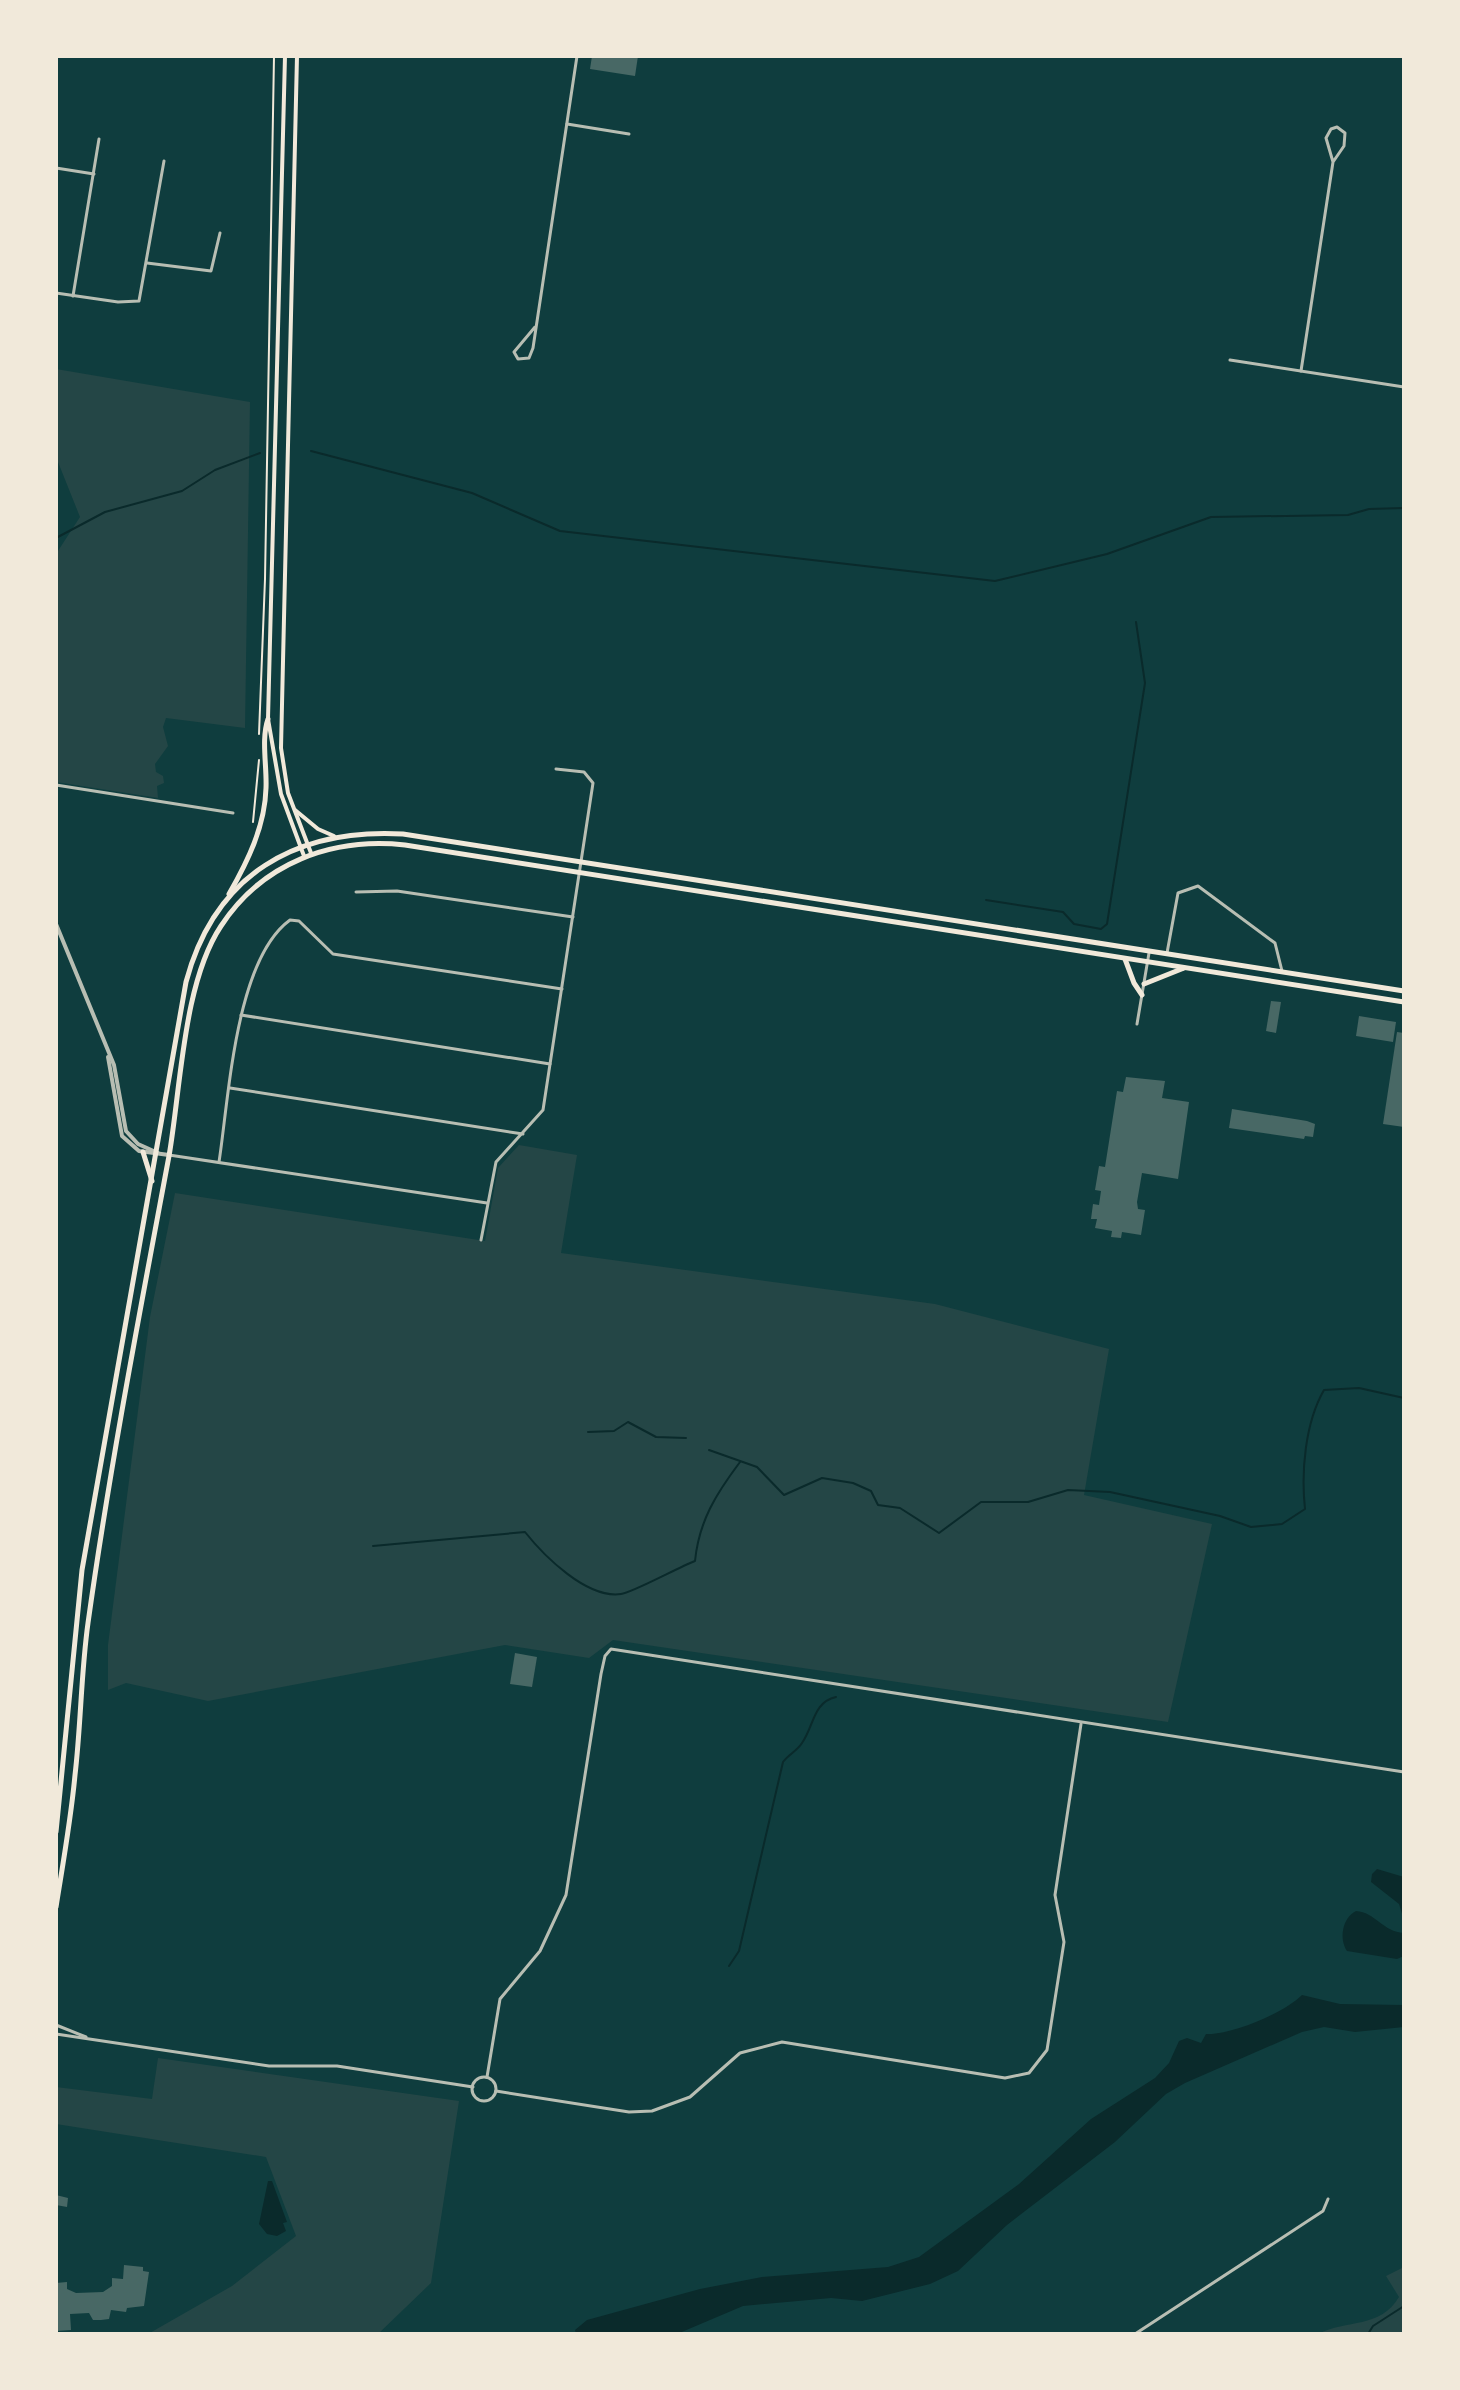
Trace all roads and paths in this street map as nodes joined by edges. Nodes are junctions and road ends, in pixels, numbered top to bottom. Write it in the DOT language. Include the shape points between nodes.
graph roads {
  1 [pos="274,56"];
  2 [pos="285,56"];
  3 [pos="297,56"];
  4 [pos="577,56"];
  5 [pos="567,124"];
  6 [pos="629,134"];
  7 [pos="99,139"];
  8 [pos="164,161"];
  9 [pos="1333,162"];
  10 [pos="56,168"];
  11 [pos="94,174"];
  12 [pos="220,233"];
  13 [pos="147,263"];
  14 [pos="56,293"];
  15 [pos="73,296"];
  16 [pos="535,327"];
  17 [pos="1230,360"];
  18 [pos="1301,371"];
  19 [pos="1404,387"];
  20 [pos="273,574"];
  21 [pos="285,574"];
  22 [pos="268,719"];
  23 [pos="259,745"];
  24 [pos="259,759"];
  25 [pos="556,769"];
  26 [pos="56,785"];
  27 [pos="293,808"];
  28 [pos="233,813"];
  29 [pos="253,822"];
  30 [pos="334,836"];
  31 [pos="307,843"];
  32 [pos="300,846"];
  33 [pos="311,853"];
  34 [pos="304,856"];
  35 [pos="582,862"];
  36 [pos="580,872"];
  37 [pos="356,892"];
  38 [pos="222,905"];
  39 [pos="573,917"];
  40 [pos="56,924"];
  41 [pos="1149,951"];
  42 [pos="1167,953"];
  43 [pos="1125,959"];
  44 [pos="1148,962"];
  45 [pos="1184,968"];
  46 [pos="1282,971"];
  47 [pos="1144,984"];
  48 [pos="562,989"];
  49 [pos="1404,991"];
  50 [pos="1142,995"];
  51 [pos="1404,1002"];
  52 [pos="241,1015"];
  53 [pos="1137,1024"];
  54 [pos="106,1047"];
  55 [pos="550,1064"];
  56 [pos="230,1088"];
  57 [pos="523,1134"];
  58 [pos="143,1152"];
  59 [pos="158,1153"];
  60 [pos="169,1155"];
  61 [pos="219,1162"];
  62 [pos="153,1182"];
  63 [pos="487,1203"];
  64 [pos="481,1240"];
  65 [pos="1081,1723"];
  66 [pos="1404,1772"];
  67 [pos="56,1832"];
  68 [pos="56,1907"];
  69 [pos="56,2025"];
  70 [pos="56,2034"];
  71 [pos="87,2037"];
  72 [pos="487,2077"];
  73 [pos="473,2087"];
  74 [pos="496,2091"];
  75 [pos="1328,2199"];
  76 [pos="1135,2334"];
  1 -- 23 [label="path"];
  2 -- 20 [label="main road"];
  3 -- 21 [label="main road"];
  4 -- 5 [label="street"];
  5 -- 6 [label="street"];
  5 -- 16 [label="street"];
  7 -- 11 [label="street"];
  8 -- 13 [label="street"];
  9 -- 9 [label="street" via="1326,138 1337,127 1345,141"];
  9 -- 18 [label="street"];
  10 -- 11 [label="street"];
  11 -- 15 [label="street"];
  12 -- 13 [label="street" via="211,271"];
  13 -- 15 [label="street" via="139,301"];
  14 -- 15 [label="street"];
  16 -- 16 [label="street" via="531,354 518,359 514,349"];
  17 -- 18 [label="street"];
  18 -- 19 [label="street"];
  20 -- 21 [label="street"];
  20 -- 22 [label="main road"];
  21 -- 27 [label="main road" via="281,748"];
  22 -- 32 [label="main road" via="281,794"];
  22 -- 38 [label="highway" via="261,824"];
  24 -- 29 [label="path"];
  25 -- 35 [label="street" via="584,772 593,780"];
  26 -- 28 [label="street"];
  27 -- 30 [label="main road"];
  27 -- 31 [label="main road"];
  30 -- 31 [label="highway"];
  30 -- 35 [label="highway" via="403,834"];
  31 -- 32 [label="highway"];
  31 -- 33 [label="main road"];
  32 -- 34 [label="main road"];
  32 -- 38 [label="highway" via="263,867"];
  33 -- 34 [label="highway"];
  33 -- 36 [label="highway" via="341,845 388,843"];
  34 -- 60 [label="highway" via="248,893 209,946 197,981"];
  35 -- 36 [label="street"];
  35 -- 41 [label="highway"];
  36 -- 39 [label="street"];
  36 -- 43 [label="highway"];
  37 -- 39 [label="street" via="397,891"];
  38 -- 59 [label="highway" via="204,934 186,982"];
  39 -- 48 [label="street"];
  40 -- 54 [label="street"];
  41 -- 42 [label="highway"];
  41 -- 44 [label="street"];
  42 -- 46 [label="highway"];
  42 -- 46 [label="street" via="1178,893 1198,886 1275,943"];
  43 -- 44 [label="highway"];
  43 -- 50 [label="highway"];
  44 -- 45 [label="highway"];
  44 -- 47 [label="street"];
  45 -- 47 [label="highway"];
  45 -- 51 [label="highway"];
  46 -- 49 [label="highway"];
  47 -- 50 [label="street"];
  48 -- 52 [label="street" via="333,954 295,920 285,923 259,962"];
  48 -- 55 [label="street"];
  50 -- 53 [label="street"];
  52 -- 55 [label="street"];
  52 -- 56 [label="street"];
  54 -- 58 [label="street" via="119,1130 128,1144"];
  54 -- 59 [label="street" via="126,1131"];
  55 -- 57 [label="street" via="543,1110"];
  56 -- 57 [label="street"];
  56 -- 61 [label="street"];
  57 -- 63 [label="street" via="496,1162"];
  58 -- 59 [label="street"];
  58 -- 62 [label="highway"];
  59 -- 60 [label="street"];
  59 -- 62 [label="highway"];
  60 -- 61 [label="street"];
  60 -- 68 [label="highway" via="95,1573"];
  61 -- 63 [label="street"];
  62 -- 67 [label="highway" via="80,1582"];
  63 -- 64 [label="street"];
  65 -- 66 [label="street"];
  65 -- 72 [label="street" via="611,1649 602,1670 566,1895 540,1951 500,1999"];
  65 -- 74 [label="street" via="1055,1895 1064,1942 1047,2050 1029,2073 1005,2078 782,2042 740,2053 690,2097 652,2111"];
  69 -- 71 [label="street"];
  70 -- 71 [label="street"];
  71 -- 73 [label="street" via="269,2066 326,2065"];
  72 -- 73 [label="street"];
  72 -- 74 [label="street"];
  73 -- 74 [label="street" via="480,2100 492,2098"];
  75 -- 76 [label="street" via="1323,2211"];
}
